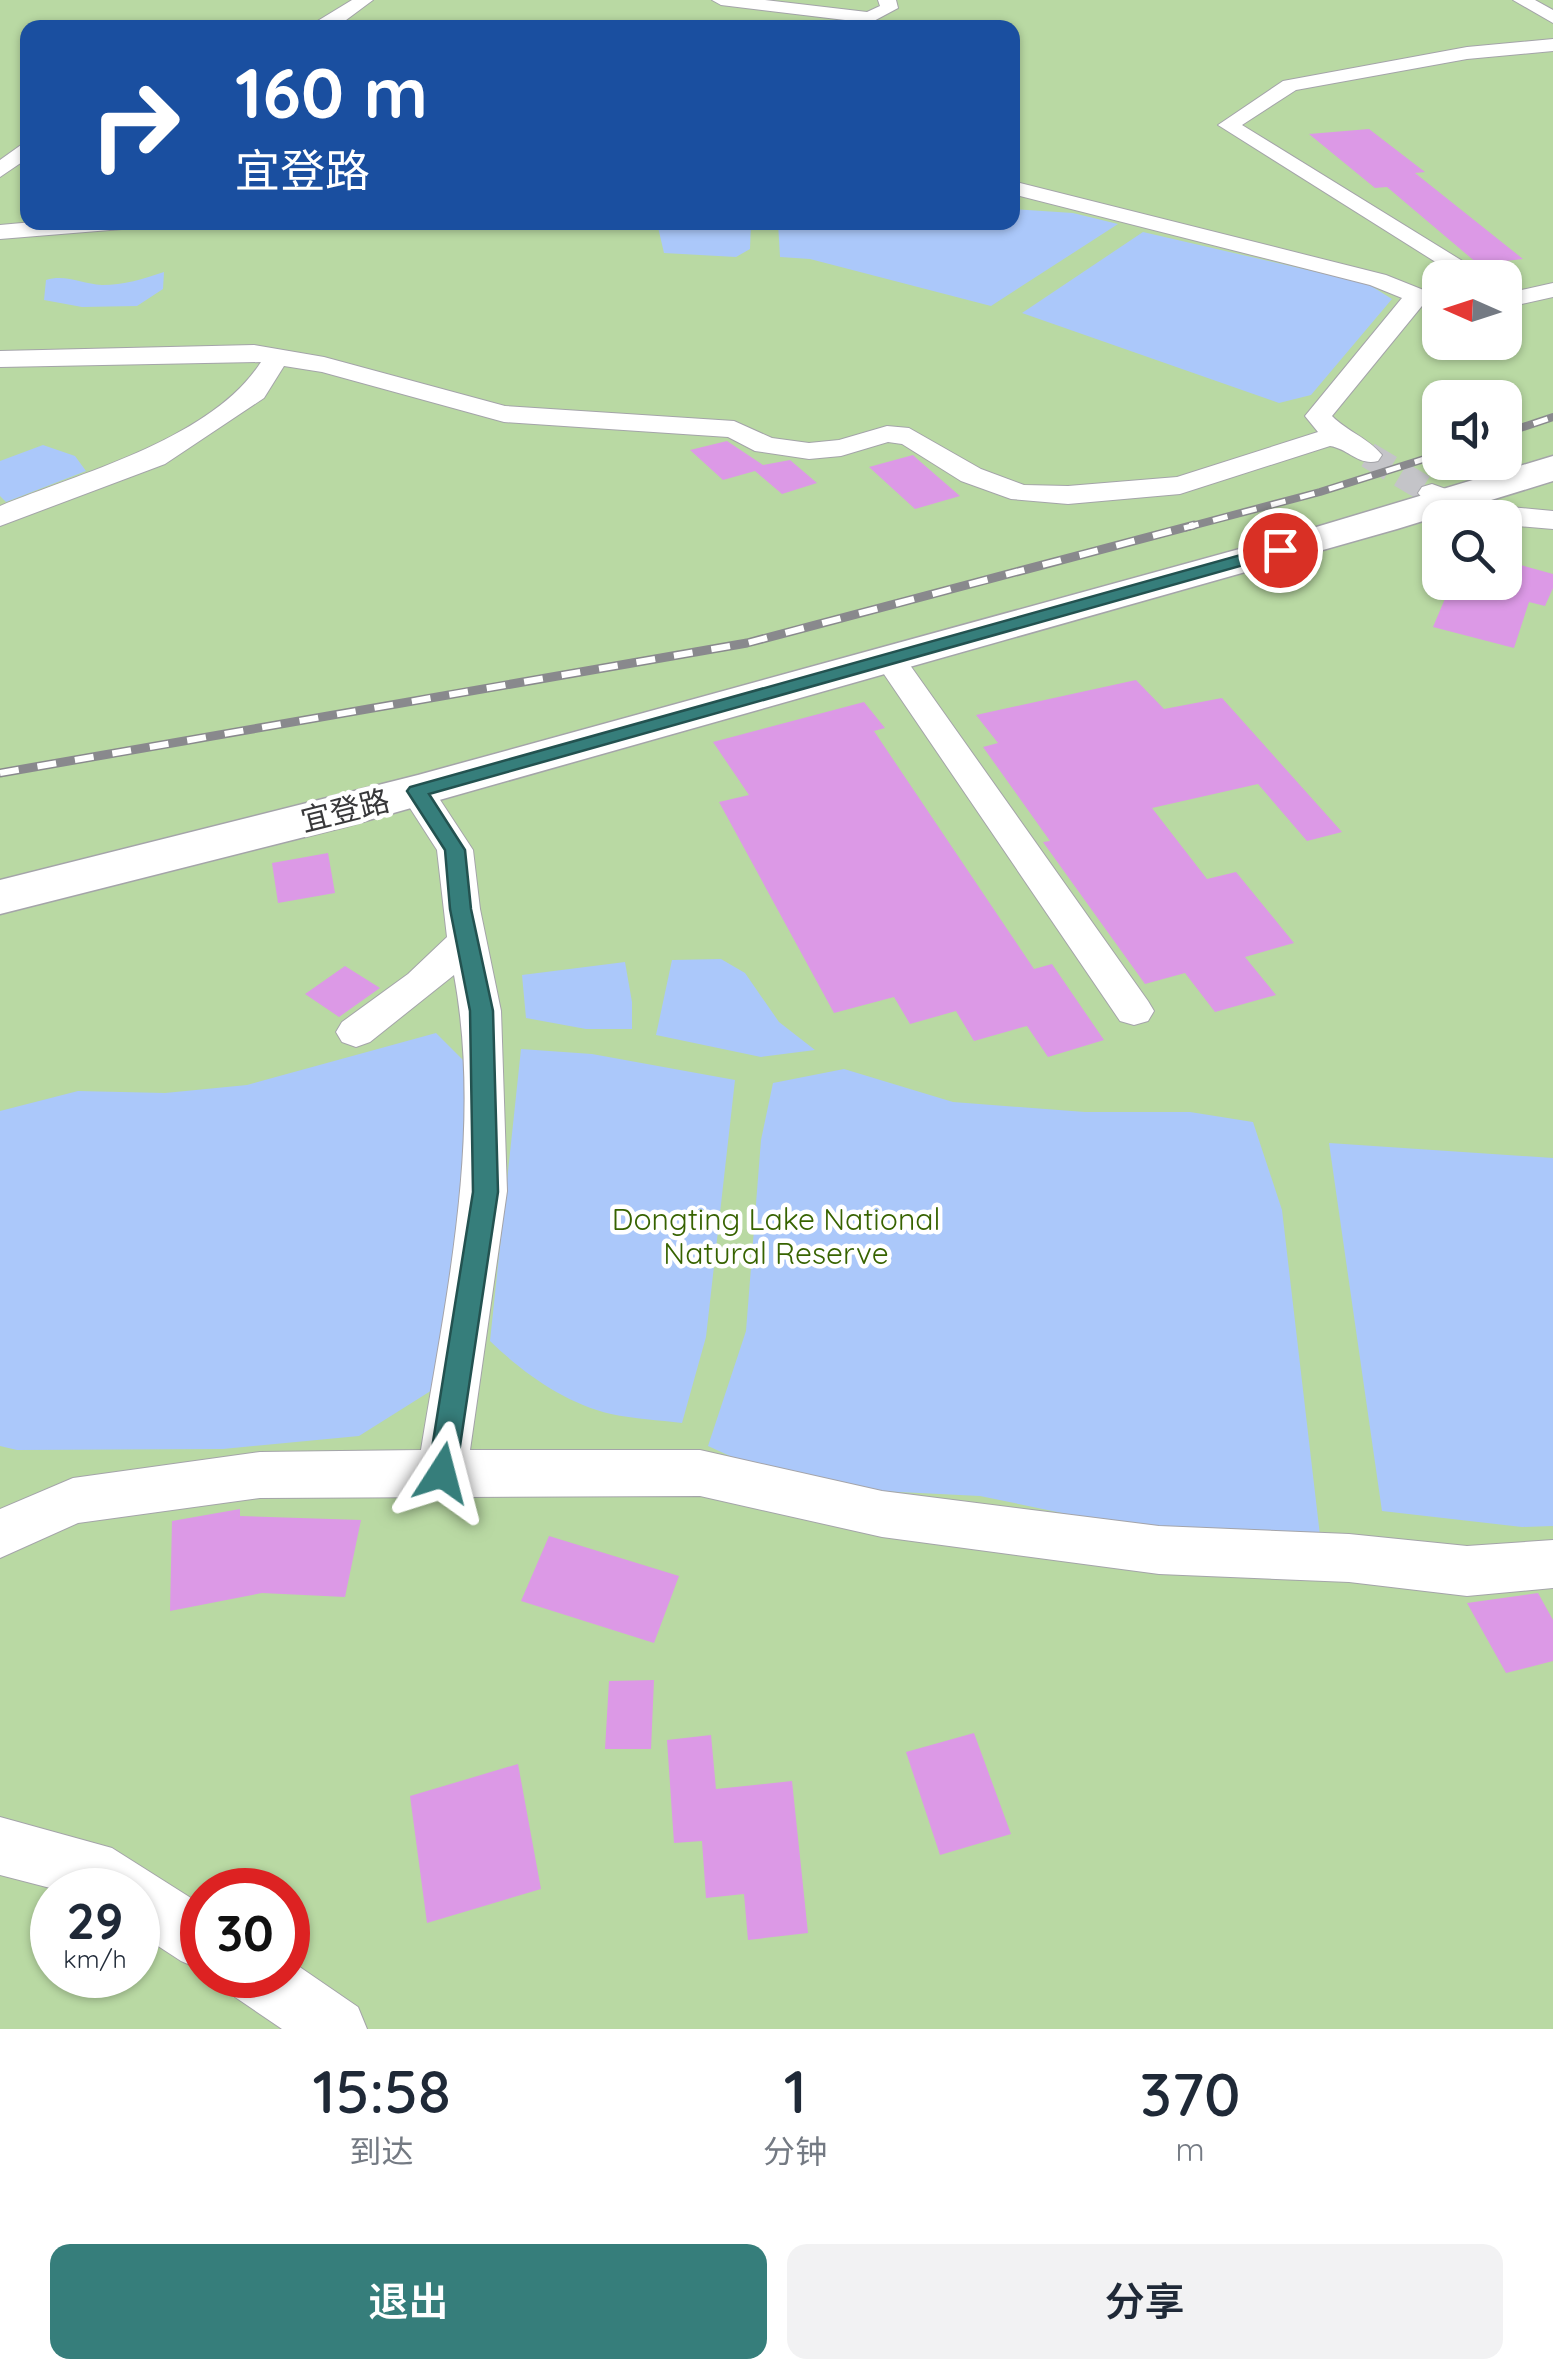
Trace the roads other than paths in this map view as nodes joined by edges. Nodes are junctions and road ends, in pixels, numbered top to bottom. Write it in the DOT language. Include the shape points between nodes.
graph roads {
  1 [pos="364,0"];
  2 [pos="721,0"];
  3 [pos="887,0"];
  4 [pos="1522,0"];
  5 [pos="1553,18"];
  6 [pos="335,20"];
  7 [pos="1553,45"];
  8 [pos="20,153"];
  9 [pos="0,171"];
  10 [pos="1020,188"];
  11 [pos="1449,260"];
  12 [pos="1553,290"];
  13 [pos="1522,297"];
  14 [pos="277,357"];
  15 [pos="0,358"];
  16 [pos="1339,440"];
  17 [pos="1368,456"];
  18 [pos="1553,468"];
  19 [pos="1438,497"];
  20 [pos="0,518"];
  21 [pos="1553,520"];
  22 [pos="889,658"];
  23 [pos="417,791"];
  24 [pos="0,897"];
  25 [pos="466,940"];
  26 [pos="1134,1011"];
  27 [pos="356,1032"];
  28 [pos="442,1473"];
  29 [pos="0,1534"];
  30 [pos="1553,1564"];
  31 [pos="0,1846"];
  32 [pos="84,1868"];
  33 [pos="291,1998"];
  34 [pos="336,2029"];
  1 -- 6 [label="street"];
  2 -- 3 [label="street" via="870,18 889,8"];
  4 -- 5 [label="street"];
  7 -- 11 [label="street" via="1290,85 1228,125"];
  8 -- 9 [label="street"];
  10 -- 16 [label="street" via="1378,280 1417,296 1318,416"];
  12 -- 13 [label="street"];
  14 -- 15 [label="street"];
  14 -- 16 [label="street" via="504,414 734,429 766,445 809,451 887,434 910,436 971,474 1021,493 1180,485"];
  14 -- 20 [label="street" via="255,392 155,458"];
  16 -- 17 [label="street"];
  18 -- 19 [label="street, 宜登路"];
  19 -- 21 [label="street" via="1459,508"];
  19 -- 22 [label="street, 宜登路" via="1214,569"];
  22 -- 23 [label="street, 宜登路"];
  22 -- 26 [label="street"];
  23 -- 24 [label="street, 宜登路"];
  23 -- 25 [label="street" via="455,850"];
  25 -- 27 [label="street" via="422,984"];
  25 -- 28 [label="street" via="481,1011 485,1192"];
  28 -- 29 [label="street" via="260,1475 73,1500"];
  28 -- 30 [label="street" via="700,1473 882,1514 1159,1550 1467,1571"];
  31 -- 32 [label="street"];
  33 -- 34 [label="street"];
}
